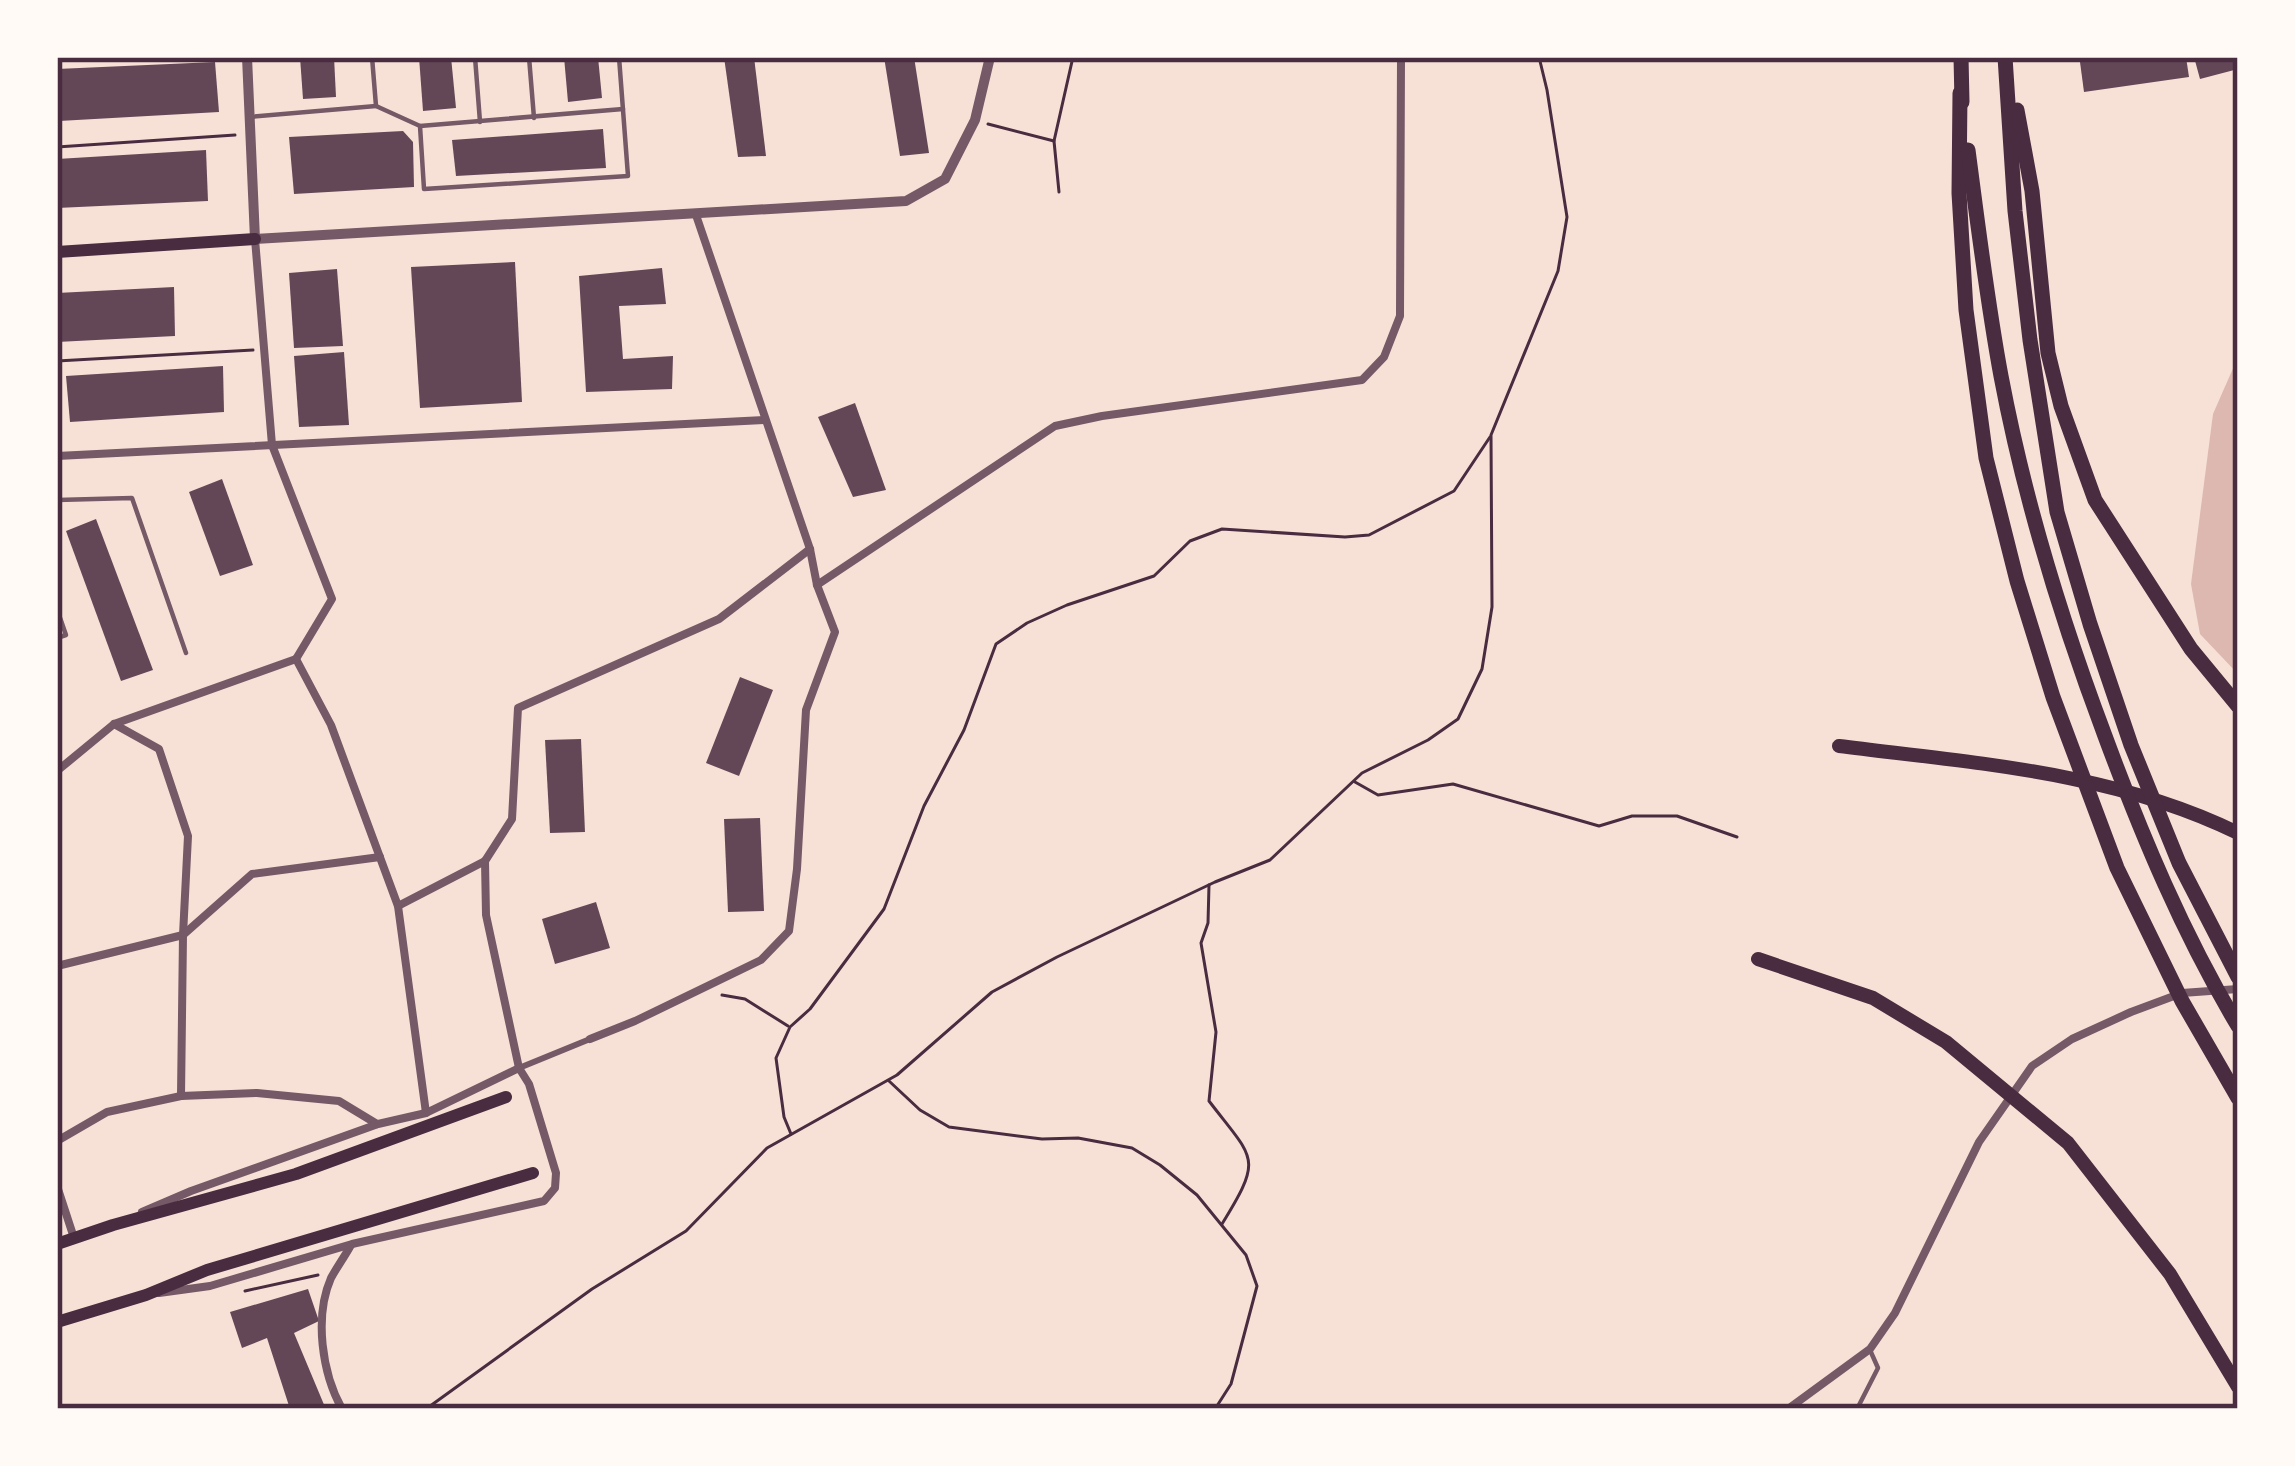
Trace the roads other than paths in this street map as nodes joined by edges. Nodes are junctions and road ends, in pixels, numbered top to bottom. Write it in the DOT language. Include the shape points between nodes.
graph roads {
  1 [pos="247,57"];
  2 [pos="372,57"];
  3 [pos="475,57"];
  4 [pos="529,57"];
  5 [pos="619,57"];
  6 [pos="989,57"];
  7 [pos="1401,57"];
  8 [pos="1960,57"];
  9 [pos="2006,57"];
  10 [pos="1960,93"];
  11 [pos="376,106"];
  12 [pos="623,109"];
  13 [pos="249,117"];
  14 [pos="534,118"];
  15 [pos="480,122"];
  16 [pos="420,126"];
  17 [pos="696,215"];
  18 [pos="255,239"];
  19 [pos="57,252"];
  20 [pos="765,420"];
  21 [pos="272,445"];
  22 [pos="57,456"];
  23 [pos="57,500"];
  24 [pos="810,548"];
  25 [pos="817,585"];
  26 [pos="57,609"];
  27 [pos="57,638"];
  28 [pos="186,653"];
  29 [pos="296,659"];
  30 [pos="2238,706"];
  31 [pos="114,724"];
  32 [pos="1839,746"];
  33 [pos="57,771"];
  34 [pos="2236,832"];
  35 [pos="380,856"];
  36 [pos="485,861"];
  37 [pos="398,906"];
  38 [pos="183,935"];
  39 [pos="1758,959"];
  40 [pos="57,967"];
  41 [pos="2238,977"];
  42 [pos="2238,989"];
  43 [pos="2238,1026"];
  44 [pos="590,1039"];
  45 [pos="519,1068"];
  46 [pos="181,1096"];
  47 [pos="506,1097"];
  48 [pos="2238,1098"];
  49 [pos="426,1113"];
  50 [pos="378,1124"];
  51 [pos="57,1141"];
  52 [pos="533,1173"];
  53 [pos="57,1186"];
  54 [pos="113,1225"];
  55 [pos="74,1238"];
  56 [pos="57,1244"];
  57 [pos="352,1244"];
  58 [pos="146,1295"];
  59 [pos="57,1322"];
  60 [pos="1870,1349"];
  61 [pos="2238,1388"];
  62 [pos="343,1409"];
  63 [pos="1788,1409"];
  64 [pos="1856,1409"];
  1 -- 13 [label="street"];
  2 -- 11 [label="lane"];
  3 -- 15 [label="lane"];
  4 -- 14 [label="lane"];
  5 -- 12 [label="lane"];
  6 -- 17 [label="street" via="975,120 946,179 906,201"];
  7 -- 25 [label="street" via="1400,316 1384,357 1362,380 1055,426"];
  8 -- 10 [label="highway"];
  9 -- 30 [label="highway" via="2060,406 2095,500 2191,649"];
  9 -- 41 [label="highway" via="2017,232 2057,512 2131,745"];
  10 -- 43 [label="highway" via="2001,377 2075,657 2175,908"];
  10 -- 48 [label="highway" via="1966,310 1986,458 2018,581 2117,868"];
  11 -- 13 [label="lane"];
  11 -- 16 [label="lane"];
  12 -- 14 [label="lane"];
  12 -- 16 [label="lane" via="628,176 424,189"];
  13 -- 18 [label="street"];
  14 -- 15 [label="lane"];
  15 -- 16 [label="lane"];
  17 -- 18 [label="street"];
  17 -- 20 [label="street"];
  18 -- 19 [label="main road"];
  18 -- 21 [label="street"];
  20 -- 21 [label="street"];
  20 -- 24 [label="street"];
  21 -- 22 [label="street"];
  21 -- 29 [label="street" via="332,599"];
  23 -- 28 [label="lane" via="132,498"];
  24 -- 25 [label="street"];
  24 -- 36 [label="street" via="719,619 518,709 512,819"];
  25 -- 44 [label="street" via="835,632 806,710 789,932 761,960"];
  26 -- 27 [label="lane" via="66,635"];
  29 -- 31 [label="street"];
  29 -- 35 [label="street" via="331,724"];
  31 -- 33 [label="street"];
  31 -- 38 [label="street" via="159,749 188,836"];
  32 -- 34 [label="highway" via="2124,790"];
  35 -- 37 [label="street"];
  35 -- 38 [label="street" via="252,874"];
  36 -- 37 [label="street"];
  36 -- 45 [label="street" via="486,915"];
  37 -- 49 [label="street"];
  38 -- 40 [label="street"];
  38 -- 46 [label="street"];
  39 -- 61 [label="highway" via="1873,998 1946,1042 2068,1143 2170,1274"];
  42 -- 60 [label="street" via="2182,993 2131,1012 2032,1066 1979,1142"];
  44 -- 45 [label="street"];
  45 -- 49 [label="street"];
  45 -- 57 [label="street" via="556,1173 544,1201"];
  46 -- 50 [label="street" via="339,1100"];
  46 -- 51 [label="street" via="107,1112"];
  47 -- 54 [label="main road" via="296,1174"];
  49 -- 50 [label="street"];
  50 -- 54 [label="street"];
  52 -- 58 [label="main road"];
  53 -- 55 [label="street"];
  54 -- 55 [label="main road"];
  55 -- 56 [label="main road"];
  57 -- 58 [label="street" via="210,1286"];
  57 -- 62 [label="street" via="330,1281 321,1328"];
  58 -- 59 [label="main road"];
  60 -- 63 [label="street"];
  60 -- 64 [label="lane" via="1878,1369"];
}
